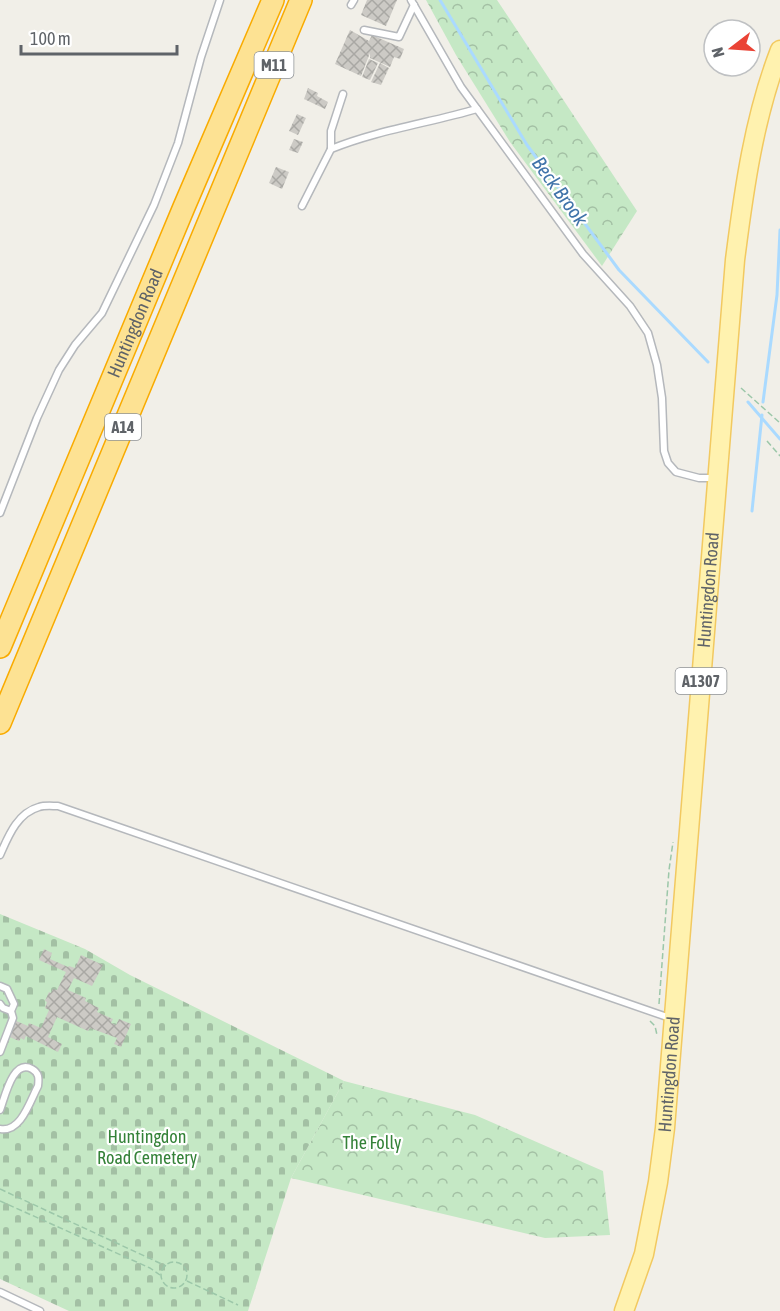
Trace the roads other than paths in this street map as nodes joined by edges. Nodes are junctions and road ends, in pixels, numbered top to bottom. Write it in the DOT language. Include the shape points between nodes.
graph roads {
  1 [pos="220,0"];
  2 [pos="273,0"];
  3 [pos="301,0"];
  4 [pos="311,0"];
  5 [pos="412,2"];
  6 [pos="364,30"];
  7 [pos="780,50"];
  8 [pos="343,94"];
  9 [pos="477,109"];
  10 [pos="246,131"];
  11 [pos="331,149"];
  12 [pos="302,206"];
  13 [pos="717,478"];
  14 [pos="0,513"];
  15 [pos="0,647"];
  16 [pos="0,723"];
  17 [pos="0,855"];
  18 [pos="0,986"];
  19 [pos="0,1004"];
  20 [pos="11,1011"];
  21 [pos="674,1019"];
  22 [pos="0,1052"];
  23 [pos="0,1110"];
  24 [pos="0,1129"];
  25 [pos="0,1292"];
  26 [pos="40,1311"];
  27 [pos="624,1311"];
  1 -- 14 [label="lane" via="178,143 154,205 102,313 59,370"];
  2 -- 15 [label="highway, Huntingdon Road / A14"];
  3 -- 10 [label="highway, M11"];
  4 -- 10 [label="highway, A14"];
  5 -- 6 [label="lane" via="399,37"];
  5 -- 9 [label="lane"];
  7 -- 13 [label="main road, Huntingdon Road / A1307" via="750,156 742,207"];
  8 -- 11 [label="lane" via="331,131"];
  9 -- 11 [label="lane" via="355,139"];
  9 -- 13 [label="lane" via="583,254 630,306 648,333 657,365 668,463 676,472"];
  10 -- 16 [label="highway, Huntingdon Road / A14"];
  11 -- 12 [label="lane"];
  13 -- 21 [label="main road, Huntingdon Road / A1307"];
  17 -- 21 [label="lane" via="24,814 39,807 58,806"];
  18 -- 20 [label="lane" via="12,996"];
  19 -- 20 [label="lane"];
  20 -- 22 [label="lane" via="13,1018"];
  21 -- 27 [label="main road, Huntingdon Road / A1307" via="658,1182 644,1254"];
  23 -- 24 [label="lane" via="16,1071 28,1066 37,1072 38,1086 17,1125"];
  25 -- 26 [label="lane"];
}
